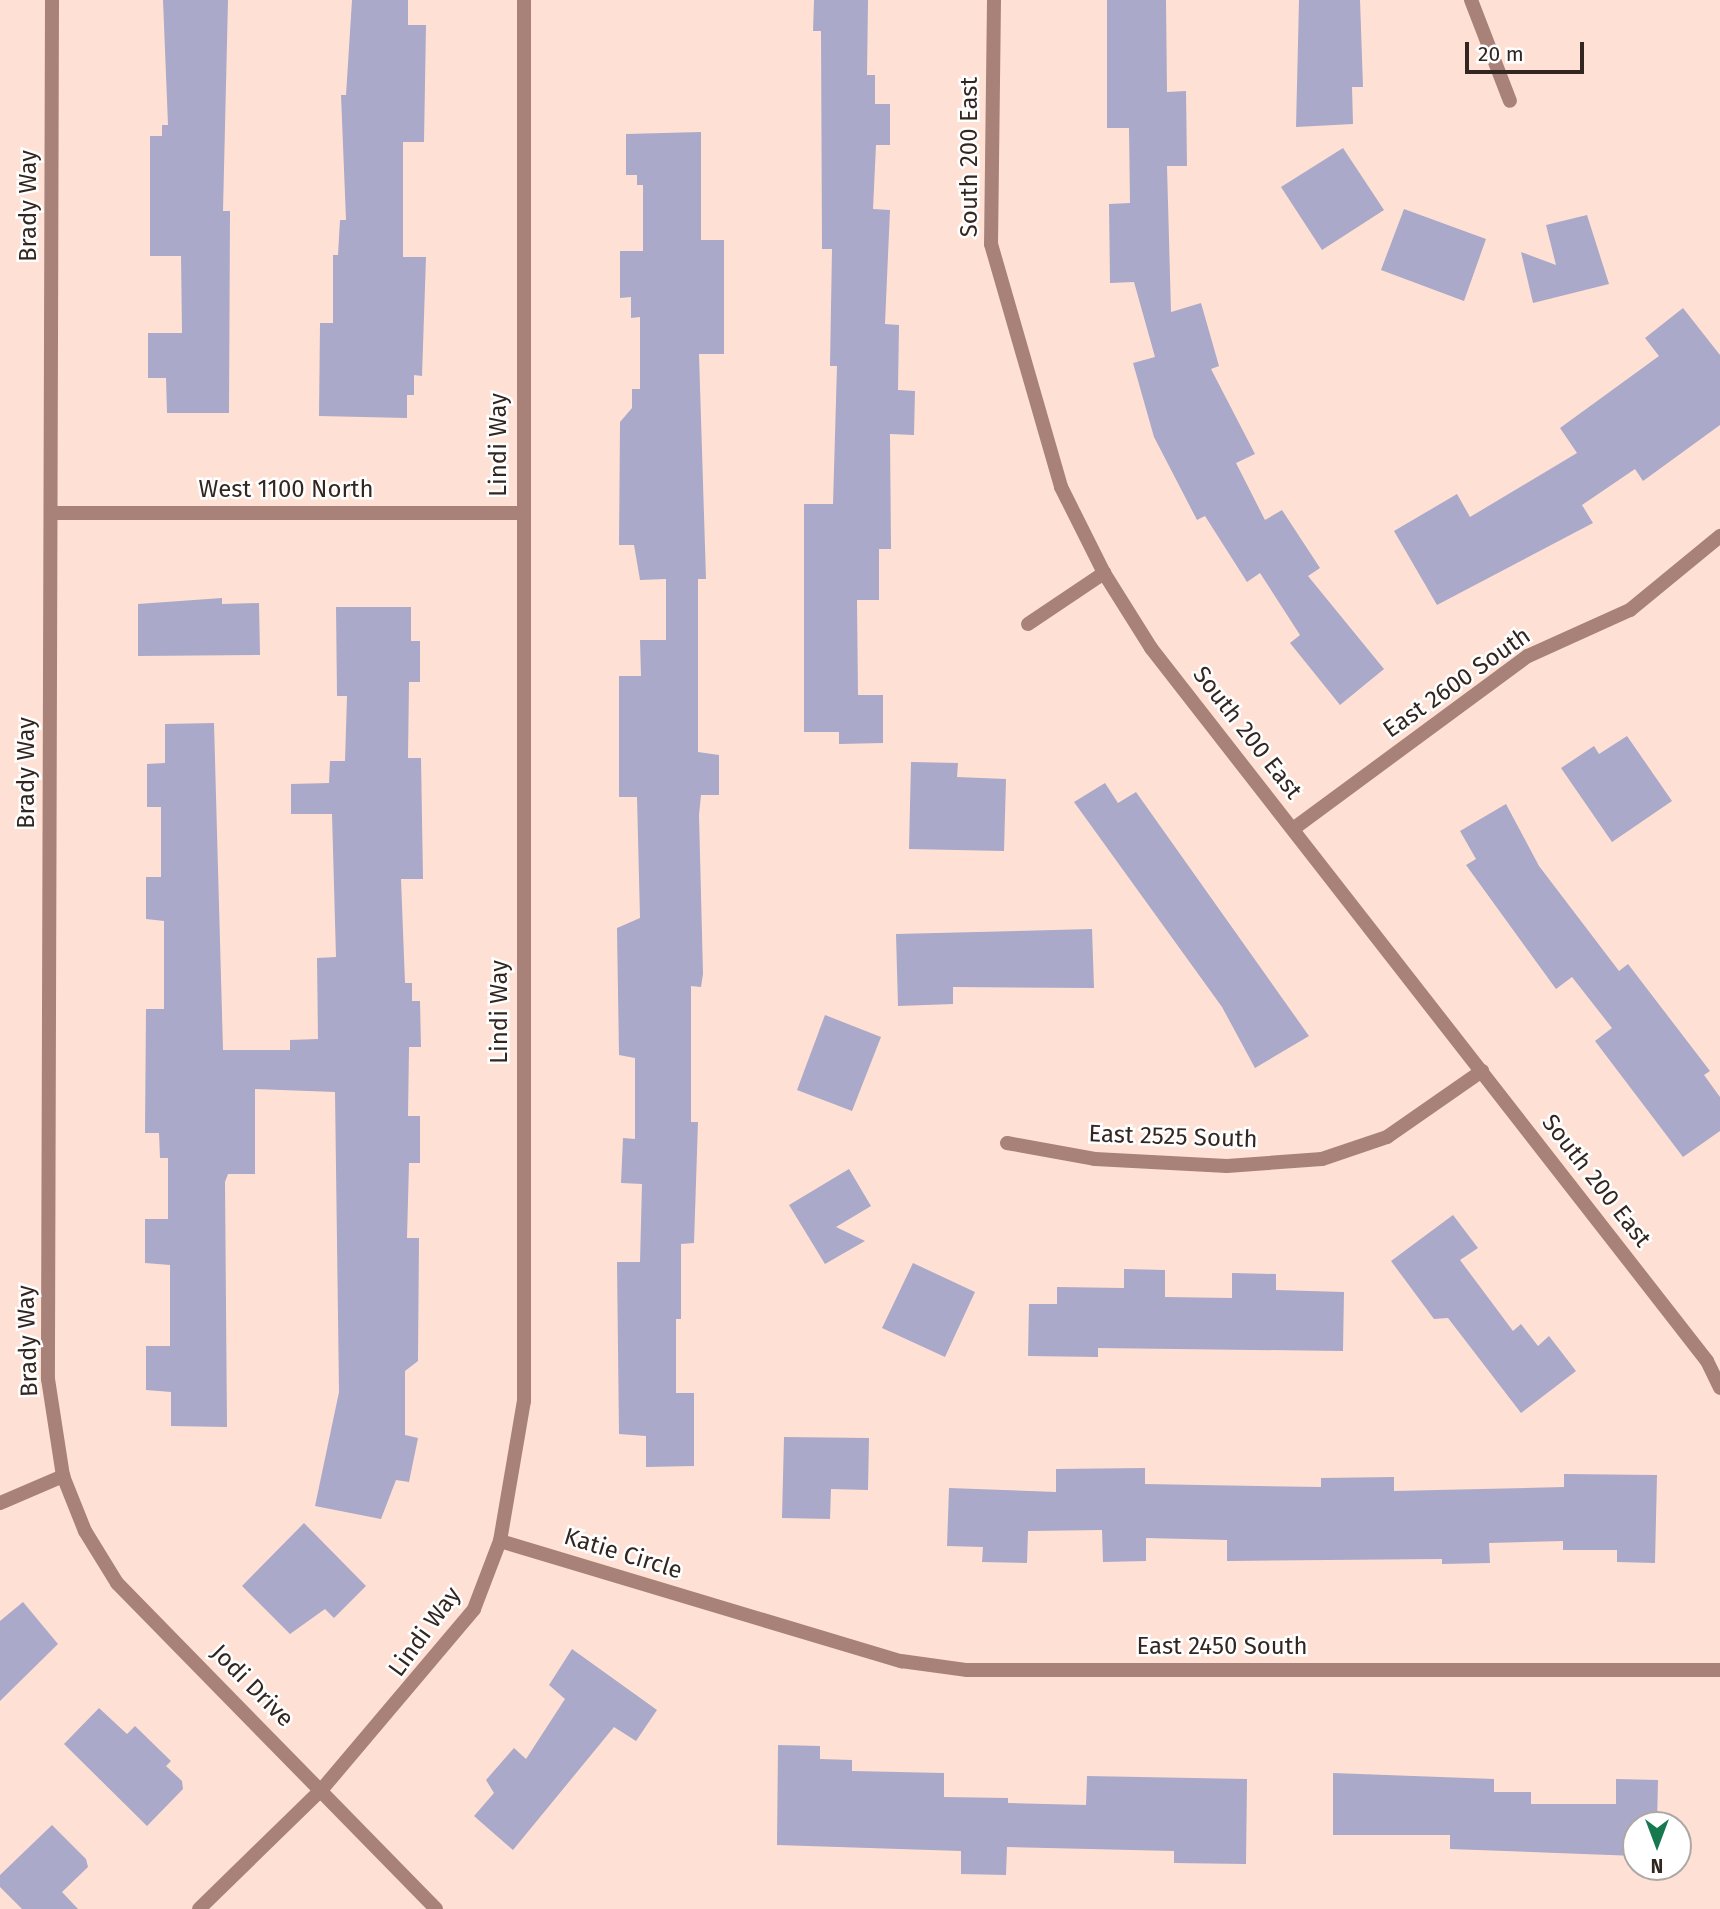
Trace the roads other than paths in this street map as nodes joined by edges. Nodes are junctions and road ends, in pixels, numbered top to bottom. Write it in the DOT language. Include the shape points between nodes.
graph roads {
  1 [pos="52,0"];
  2 [pos="524,0"];
  3 [pos="994,0"];
  4 [pos="1471,0"];
  5 [pos="1510,101"];
  6 [pos="51,513"];
  7 [pos="522,513"];
  8 [pos="1720,536"];
  9 [pos="1104,573"];
  10 [pos="1028,624"];
  11 [pos="1293,829"];
  12 [pos="1482,1071"];
  13 [pos="1007,1143"];
  14 [pos="1720,1388"];
  15 [pos="63,1476"];
  16 [pos="0,1503"];
  17 [pos="500,1541"];
  18 [pos="732,1611"];
  19 [pos="1720,1670"];
  20 [pos="323,1788"];
  21 [pos="199,1909"];
  22 [pos="436,1909"];
  1 -- 6 [label="street, Brady Way"];
  2 -- 7 [label="street, Lindi Way"];
  3 -- 9 [label="street, South 200 East" via="991,244 1061,487"];
  4 -- 5 [label="street"];
  6 -- 7 [label="street, West 1100 North"];
  6 -- 15 [label="street, Brady Way" via="48,1379"];
  7 -- 17 [label="street, Lindi Way" via="524,1401"];
  8 -- 11 [label="street, East 2600 South" via="1630,610 1528,656"];
  9 -- 10 [label="street"];
  9 -- 11 [label="street, South 200 East" via="1151,648"];
  11 -- 12 [label="street, South 200 East"];
  12 -- 13 [label="street, East 2525 South" via="1387,1137 1322,1159 1201,1165 1095,1159"];
  12 -- 14 [label="street, South 200 East" via="1707,1362"];
  15 -- 16 [label="street"];
  15 -- 20 [label="street, Jodi Drive" via="85,1531 117,1583"];
  17 -- 18 [label="street, Katie Circle"];
  17 -- 20 [label="street, Lindi Way" via="474,1609"];
  18 -- 19 [label="street, East 2450 South" via="901,1661 967,1670"];
  20 -- 21 [label="street, Lindi Way"];
  20 -- 22 [label="street, Jodi Drive"];
}
